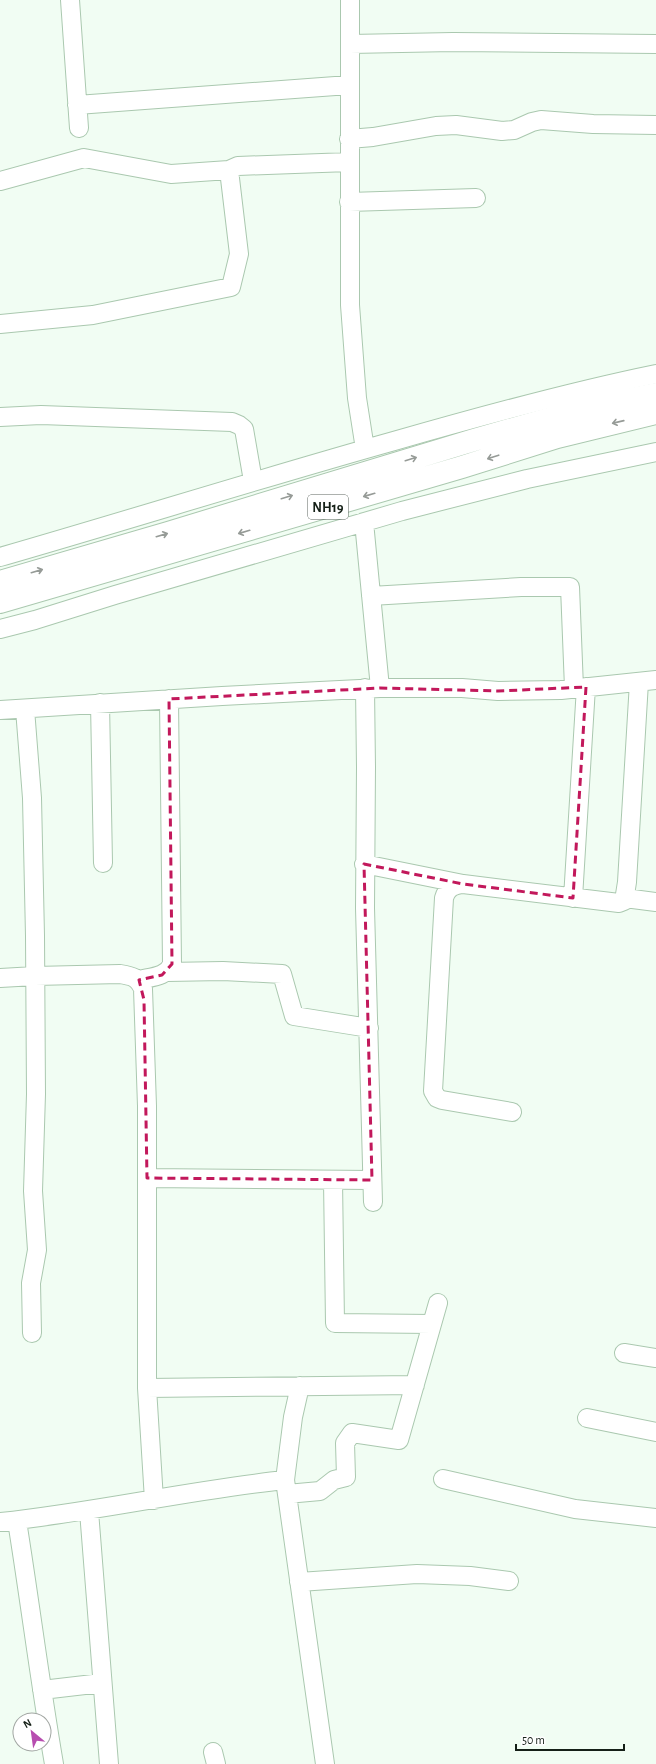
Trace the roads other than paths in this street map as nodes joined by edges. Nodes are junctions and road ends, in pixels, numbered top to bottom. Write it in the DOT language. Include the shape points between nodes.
graph roads {
  1 [pos="70,0"];
  2 [pos="350,0"];
  3 [pos="350,44"];
  4 [pos="656,44"];
  5 [pos="349,85"];
  6 [pos="77,105"];
  7 [pos="656,125"];
  8 [pos="79,128"];
  9 [pos="349,139"];
  10 [pos="349,162"];
  11 [pos="229,170"];
  12 [pos="0,181"];
  13 [pos="476,198"];
  14 [pos="349,202"];
  15 [pos="0,324"];
  16 [pos="656,374"];
  17 [pos="656,394"];
  18 [pos="656,413"];
  19 [pos="0,417"];
  20 [pos="365,449"];
  21 [pos="656,452"];
  22 [pos="253,481"];
  23 [pos="364,522"];
  24 [pos="0,557"];
  25 [pos="0,582"];
  26 [pos="371,596"];
  27 [pos="0,602"];
  28 [pos="0,628"];
  29 [pos="648,681"];
  30 [pos="372,688"];
  31 [pos="580,688"];
  32 [pos="170,699"];
  33 [pos="100,704"];
  34 [pos="25,708"];
  35 [pos="0,710"];
  36 [pos="103,863"];
  37 [pos="364,864"];
  38 [pos="463,884"];
  39 [pos="573,898"];
  40 [pos="625,898"];
  41 [pos="656,902"];
  42 [pos="167,972"];
  43 [pos="35,976"];
  44 [pos="0,978"];
  45 [pos="139,980"];
  46 [pos="368,1028"];
  47 [pos="512,1112"];
  48 [pos="147,1178"];
  49 [pos="333,1180"];
  50 [pos="372,1180"];
  51 [pos="373,1202"];
  52 [pos="438,1303"];
  53 [pos="432,1324"];
  54 [pos="32,1333"];
  55 [pos="624,1353"];
  56 [pos="656,1358"];
  57 [pos="415,1385"];
  58 [pos="300,1386"];
  59 [pos="147,1388"];
  60 [pos="587,1418"];
  61 [pos="656,1432"];
  62 [pos="443,1479"];
  63 [pos="286,1487"];
  64 [pos="154,1500"];
  65 [pos="89,1511"];
  66 [pos="656,1518"];
  67 [pos="9,1521"];
  68 [pos="509,1581"];
  69 [pos="299,1582"];
  70 [pos="102,1683"];
  71 [pos="42,1690"];
  72 [pos="54,1764"];
  73 [pos="109,1764"];
  74 [pos="325,1764"];
  1 -- 6 [label="street"];
  2 -- 3 [label="street"];
  3 -- 4 [label="street"];
  3 -- 5 [label="street"];
  5 -- 6 [label="street"];
  5 -- 9 [label="street"];
  6 -- 8 [label="street"];
  7 -- 9 [label="street" via="541,120 514,130 502,131 456,125 436,126"];
  9 -- 10 [label="street"];
  10 -- 11 [label="street" via="238,166"];
  10 -- 14 [label="street"];
  11 -- 12 [label="street" via="171,174 84,158"];
  11 -- 15 [label="street" via="239,254 231,287 93,315"];
  13 -- 14 [label="street"];
  14 -- 20 [label="street" via="352,355"];
  16 -- 20 [label="street" via="517,406"];
  25 -- 17 [label="highway, NH19, one-way" via="481,438 587,408"];
  18 -- 27 [label="highway, NH19, one-way" via="557,436 455,469"];
  19 -- 22 [label="street" via="41,414 232,422 244,429"];
  20 -- 22 [label="street"];
  21 -- 23 [label="street" via="488,488"];
  22 -- 24 [label="street"];
  23 -- 26 [label="street"];
  23 -- 28 [label="street" via="114,594 35,620"];
  26 -- 30 [label="street"];
  26 -- 31 [label="street" via="521,587 570,587"];
  29 -- 31 [label="street"];
  29 -- 40 [label="street"];
  30 -- 31 [label="street" via="462,688 498,691"];
  30 -- 32 [label="street"];
  30 -- 37 [label="street" via="366,767"];
  31 -- 39 [label="street"];
  32 -- 33 [label="street"];
  32 -- 42 [label="street" via="172,964"];
  33 -- 34 [label="street"];
  33 -- 36 [label="street"];
  34 -- 35 [label="street"];
  34 -- 43 [label="street" via="34,843"];
  37 -- 38 [label="street"];
  37 -- 46 [label="street"];
  38 -- 39 [label="street"];
  38 -- 47 [label="street" via="448,889 442,906 433,1091 437,1098 442,1100"];
  39 -- 40 [label="street" via="619,903"];
  40 -- 41 [label="street"];
  42 -- 45 [label="street"];
  42 -- 46 [label="street" via="282,974 294,1016"];
  43 -- 44 [label="street"];
  43 -- 45 [label="street" via="120,974"];
  43 -- 54 [label="street" via="36,1094 33,1191 37,1250 31,1283"];
  45 -- 48 [label="street" via="144,1000"];
  46 -- 50 [label="street"];
  48 -- 49 [label="street"];
  48 -- 59 [label="street"];
  49 -- 50 [label="street"];
  49 -- 53 [label="street" via="335,1323"];
  50 -- 51 [label="street"];
  52 -- 53 [label="street"];
  53 -- 57 [label="street"];
  55 -- 56 [label="street"];
  57 -- 58 [label="street"];
  57 -- 63 [label="street" via="399,1440 352,1433 345,1442 346,1477 334,1480 320,1491"];
  58 -- 59 [label="street"];
  58 -- 63 [label="street" via="293,1417"];
  59 -- 64 [label="street"];
  60 -- 61 [label="street"];
  62 -- 66 [label="street" via="575,1509"];
  63 -- 64 [label="street" via="237,1485"];
  63 -- 69 [label="street"];
  64 -- 65 [label="street"];
  65 -- 67 [label="street"];
  65 -- 70 [label="street"];
  67 -- 71 [label="street"];
  68 -- 69 [label="street" via="470,1576 417,1574"];
  69 -- 74 [label="street"];
  70 -- 71 [label="street"];
  70 -- 73 [label="street"];
  71 -- 72 [label="street"];
}
